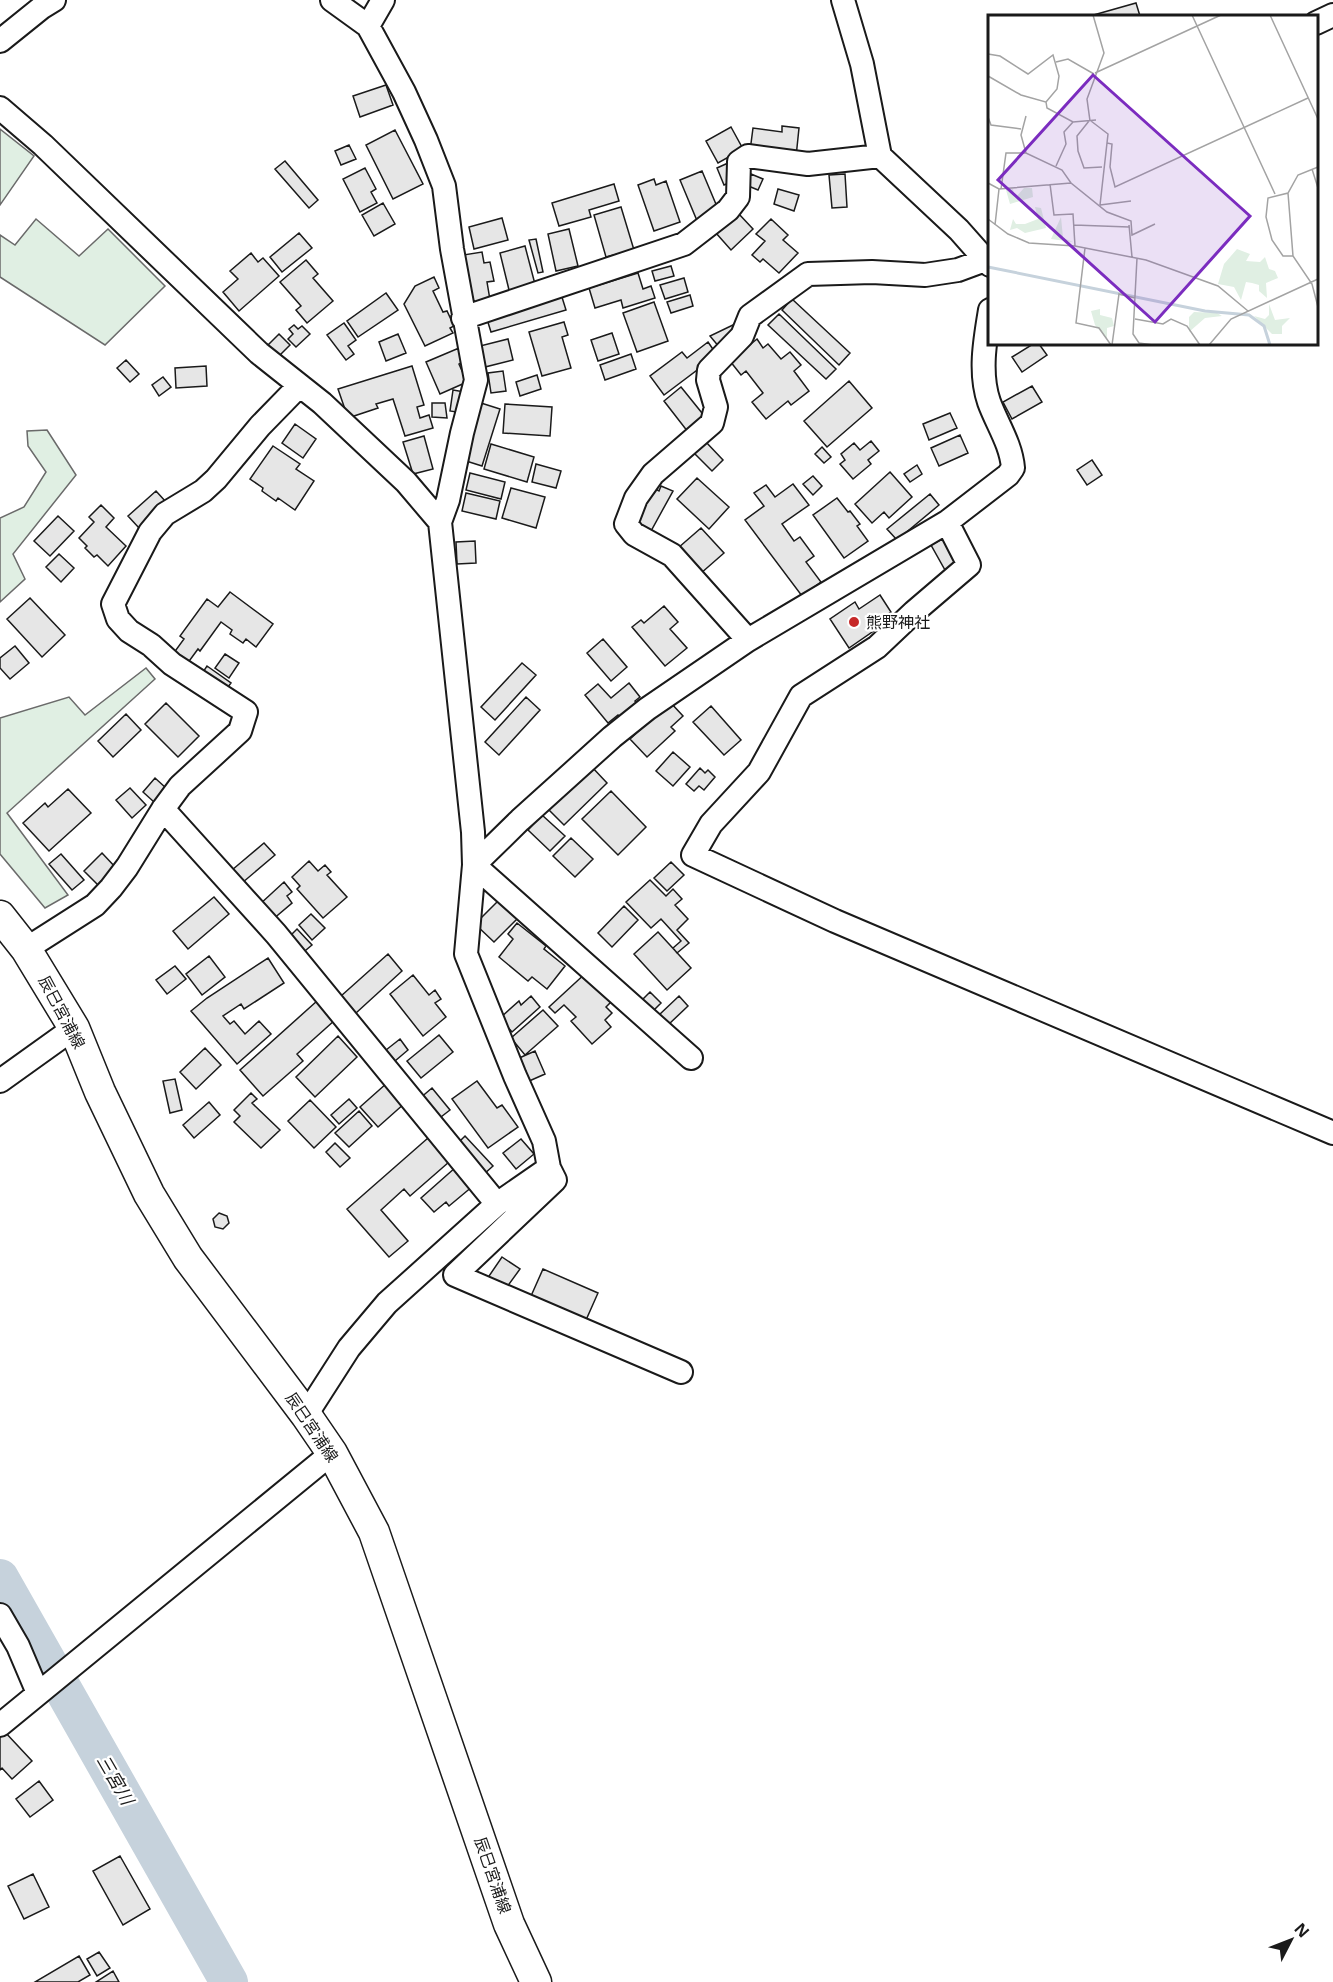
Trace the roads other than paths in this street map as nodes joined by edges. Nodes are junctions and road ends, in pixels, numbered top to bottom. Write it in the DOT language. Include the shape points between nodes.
graph roads {
  1 [pos="54,0"];
  2 [pos="332,0"];
  3 [pos="383,0"];
  4 [pos="843,0"];
  5 [pos="1333,15"];
  6 [pos="1318,22"];
  7 [pos="368,26"];
  8 [pos="0,41"];
  9 [pos="0,108"];
  10 [pos="880,156"];
  11 [pos="987,262"];
  12 [pos="463,318"];
  13 [pos="988,322"];
  14 [pos="299,386"];
  15 [pos="440,522"];
  16 [pos="947,522"];
  17 [pos="748,640"];
  18 [pos="163,808"];
  19 [pos="474,865"];
  20 [pos="0,916"];
  21 [pos="26,949"];
  22 [pos="74,1028"];
  23 [pos="691,1058"];
  24 [pos="0,1081"];
  25 [pos="1333,1133"];
  26 [pos="549,1168"];
  27 [pos="497,1204"];
  28 [pos="681,1372"];
  29 [pos="306,1415"];
  30 [pos="332,1453"];
  31 [pos="0,1615"];
  32 [pos="38,1694"];
  33 [pos="0,1725"];
  34 [pos="536,1982"];
  1 -- 8 [label="street"];
  2 -- 7 [label="street"];
  3 -- 7 [label="street"];
  4 -- 10 [label="street" via="862,64"];
  5 -- 6 [label="street"];
  7 -- 12 [label="street" via="404,92 444,186"];
  9 -- 14 [label="street"];
  10 -- 11 [label="street" via="959,230"];
  10 -- 12 [label="street" via="808,164 748,156 739,162 738,197 728,210 684,244"];
  11 -- 17 [label="street" via="924,275 808,274 750,316 742,336 709,370 716,407 712,423 653,474 636,498 626,524 634,534 672,555"];
  12 -- 15 [label="street" via="476,380"];
  13 -- 16 [label="street" via="983,377 1012,455 1013,468"];
  14 -- 15 [label="street" via="406,482"];
  14 -- 18 [label="street" via="210,485 165,514 150,532 113,604 118,619 129,631 246,712 240,731 180,786"];
  15 -- 19 [label="street"];
  16 -- 17 [label="street"];
  16 -- 25 [label="street" via="969,566 878,647 801,696 759,772 711,824 693,855 846,926"];
  17 -- 19 [label="street" via="612,737"];
  18 -- 21 [label="street" via="127,867 95,905"];
  18 -- 27 [label="street" via="276,934"];
  19 -- 23 [label="street"];
  19 -- 26 [label="street" via="466,954 544,1141"];
  20 -- 21 [label="main road, 辰巳宮浦線"];
  21 -- 22 [label="main road, 辰巳宮浦線"];
  22 -- 24 [label="street"];
  22 -- 29 [label="main road, 辰巳宮浦線" via="148,1194 188,1258"];
  26 -- 27 [label="street"];
  26 -- 28 [label="street" via="555,1180 455,1275"];
  27 -- 29 [label="street" via="387,1303 349,1348"];
  29 -- 30 [label="main road, 辰巳宮浦線"];
  30 -- 32 [label="street"];
  30 -- 34 [label="main road, 辰巳宮浦線" via="374,1532 509,1924"];
  31 -- 32 [label="street"];
  32 -- 33 [label="street"];
}
